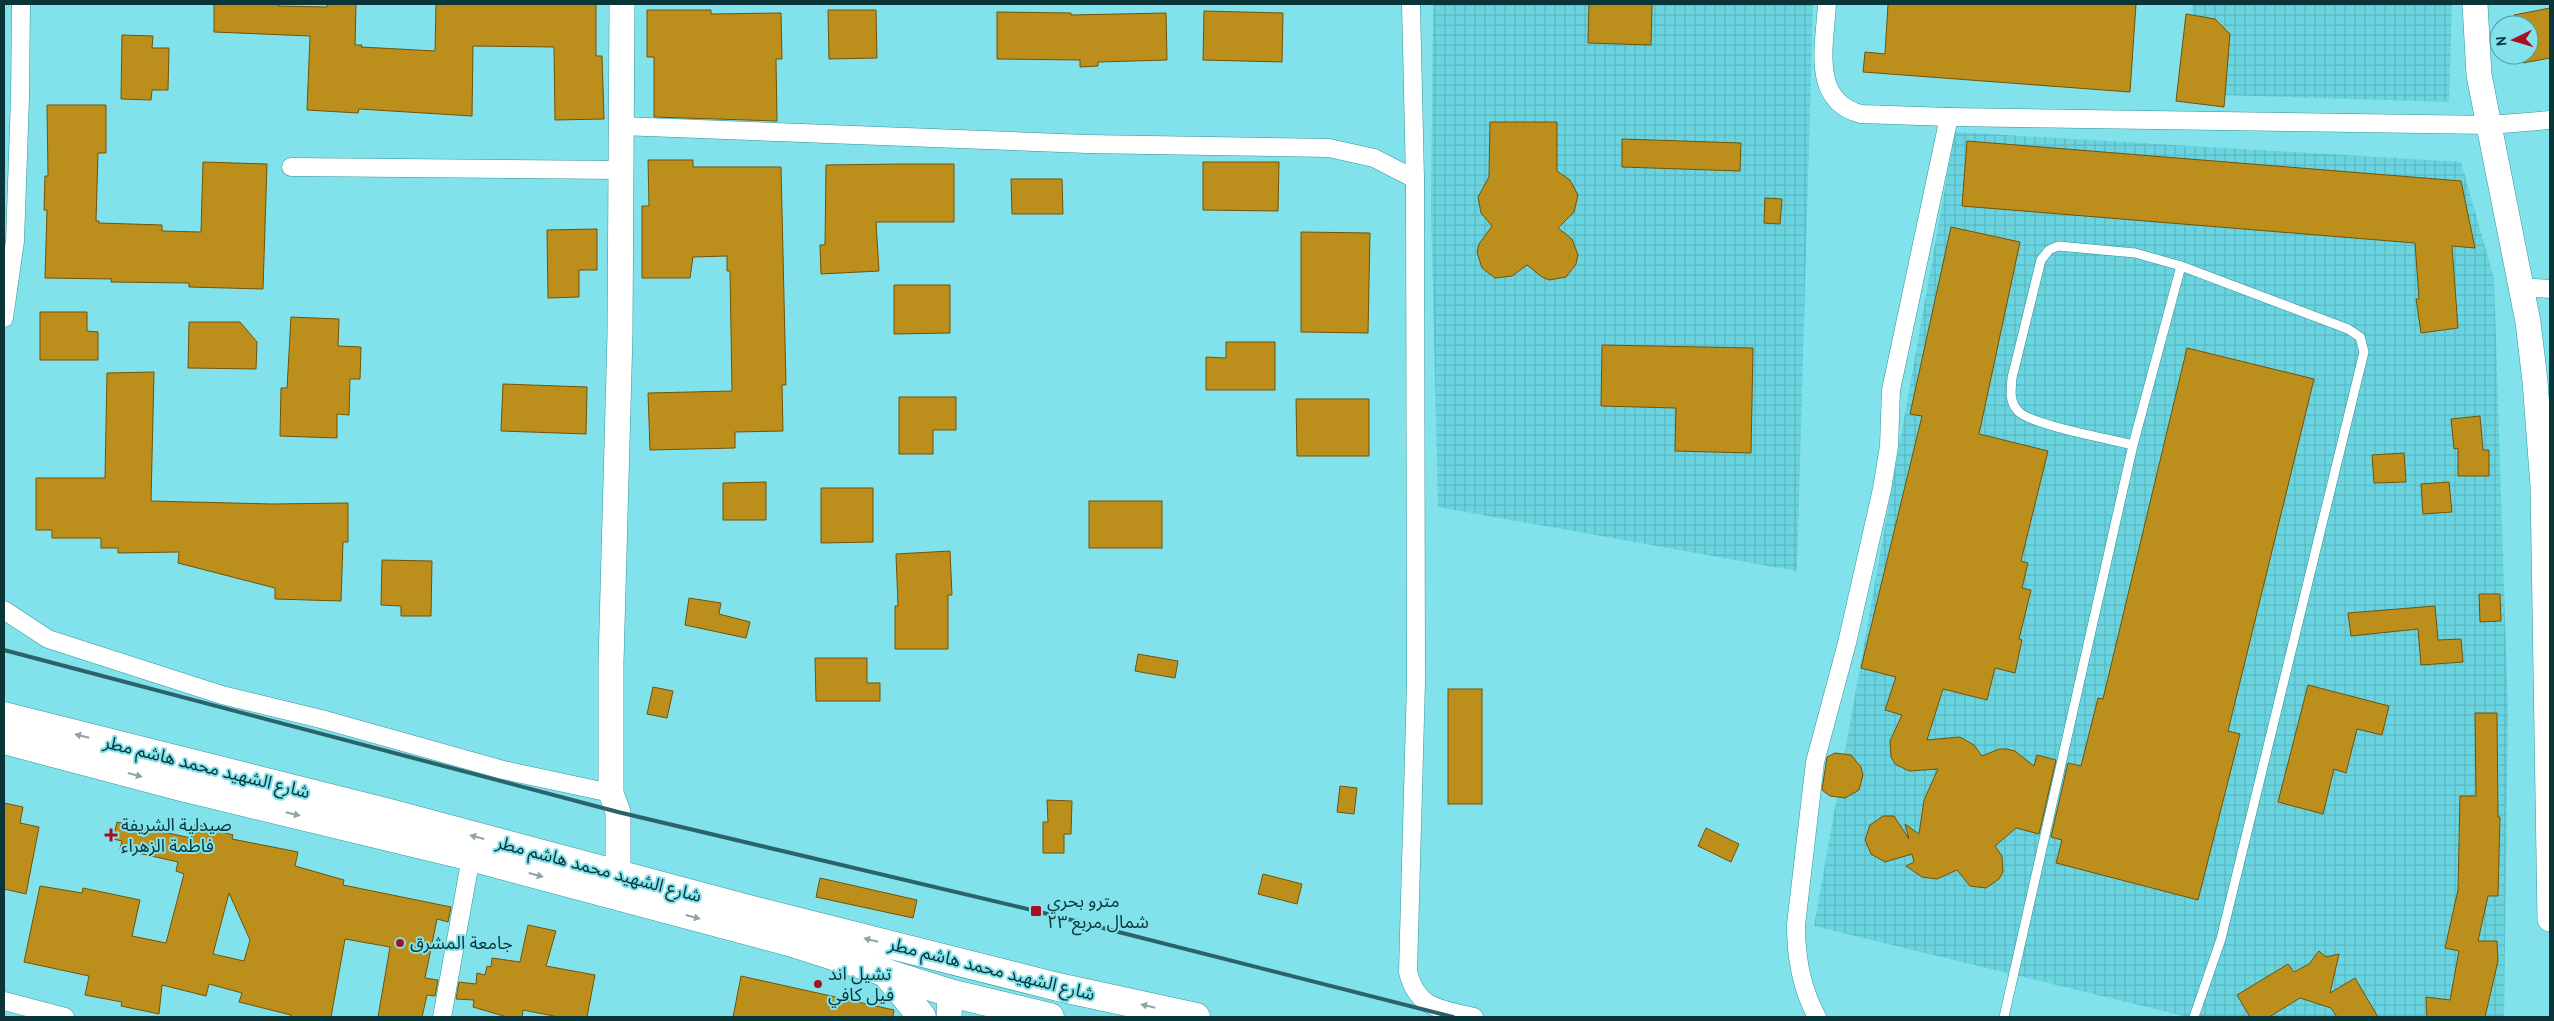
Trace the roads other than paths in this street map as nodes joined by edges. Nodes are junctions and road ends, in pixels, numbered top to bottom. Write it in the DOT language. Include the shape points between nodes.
graph roads {
  1 [pos="21,4"];
  2 [pos="622,4"];
  3 [pos="1411,4"];
  4 [pos="1827,4"];
  5 [pos="2475,4"];
  6 [pos="1949,117"];
  7 [pos="2550,120"];
  8 [pos="621,126"];
  9 [pos="2490,126"];
  10 [pos="291,167"];
  11 [pos="621,170"];
  12 [pos="1415,179"];
  13 [pos="2181,266"];
  14 [pos="2521,286"];
  15 [pos="2550,289"];
  16 [pos="4,318"];
  17 [pos="2133,445"];
  18 [pos="4,610"];
  19 [pos="4,716"];
  20 [pos="4,740"];
  21 [pos="610,793"];
  22 [pos="471,857"];
  23 [pos="618,875"];
  24 [pos="2550,919"];
  25 [pos="885,972"];
  26 [pos="4,1001"];
  27 [pos="962,1006"];
  28 [pos="1018,1014"];
  29 [pos="65,1017"];
  30 [pos="442,1017"];
  31 [pos="922,1017"];
  32 [pos="1050,1017"];
  33 [pos="1196,1017"];
  34 [pos="1474,1017"];
  35 [pos="1818,1017"];
  36 [pos="2004,1017"];
  37 [pos="2194,1017"];
  1 -- 16 [label="street" via="14,241"];
  2 -- 8 [label="street"];
  3 -- 12 [label="street"];
  4 -- 6 [label="street" via="1824,70 1835,99 1847,109 1862,114"];
  5 -- 9 [label="street" via="2479,75"];
  6 -- 9 [label="street"];
  6 -- 35 [label="street" via="1891,390 1889,446 1882,489 1816,762 1796,934 1801,978"];
  7 -- 9 [label="street"];
  8 -- 11 [label="street"];
  8 -- 12 [label="street" via="1087,144 1329,148 1374,158"];
  9 -- 14 [label="street"];
  10 -- 11 [label="street"];
  11 -- 21 [label="street"];
  12 -- 34 [label="street" via="1416,682 1408,972 1416,992 1432,1007"];
  13 -- 17 [label="lane"];
  13 -- 17 [label="lane" via="2135,253 2058,246 2049,250 2041,260 2010,398 2018,412 2036,421"];
  13 -- 37 [label="lane" via="2348,328 2360,337 2364,352 2221,939"];
  14 -- 15 [label="street"];
  14 -- 24 [label="street" via="2535,381 2543,486"];
  17 -- 36 [label="lane"];
  18 -- 21 [label="street" via="48,639 222,695 503,770"];
  23 -- 19 [label="main road, شارع الشهيد محمد هاشم مطر, one-way" via="386,812"];
  20 -- 22 [label="main road, شارع الشهيد محمد هاشم مطر, one-way" via="185,788"];
  21 -- 23 [label="street" via="618,812"];
  22 -- 25 [label="main road, شارع الشهيد محمد هاشم مطر, one-way" via="789,942"];
  22 -- 30 [label="street"];
  33 -- 23 [label="main road, شارع الشهيد محمد هاشم مطر, one-way" via="1058,987"];
  25 -- 27 [label="main road, شارع الشهيد محمد هاشم مطر"];
  25 -- 31 [label="main road"];
  26 -- 29 [label="street"];
  27 -- 28 [label="main road, شارع الشهيد محمد هاشم مطر"];
  28 -- 32 [label="main road, شارع الشهيد محمد هاشم مطر"];
}
